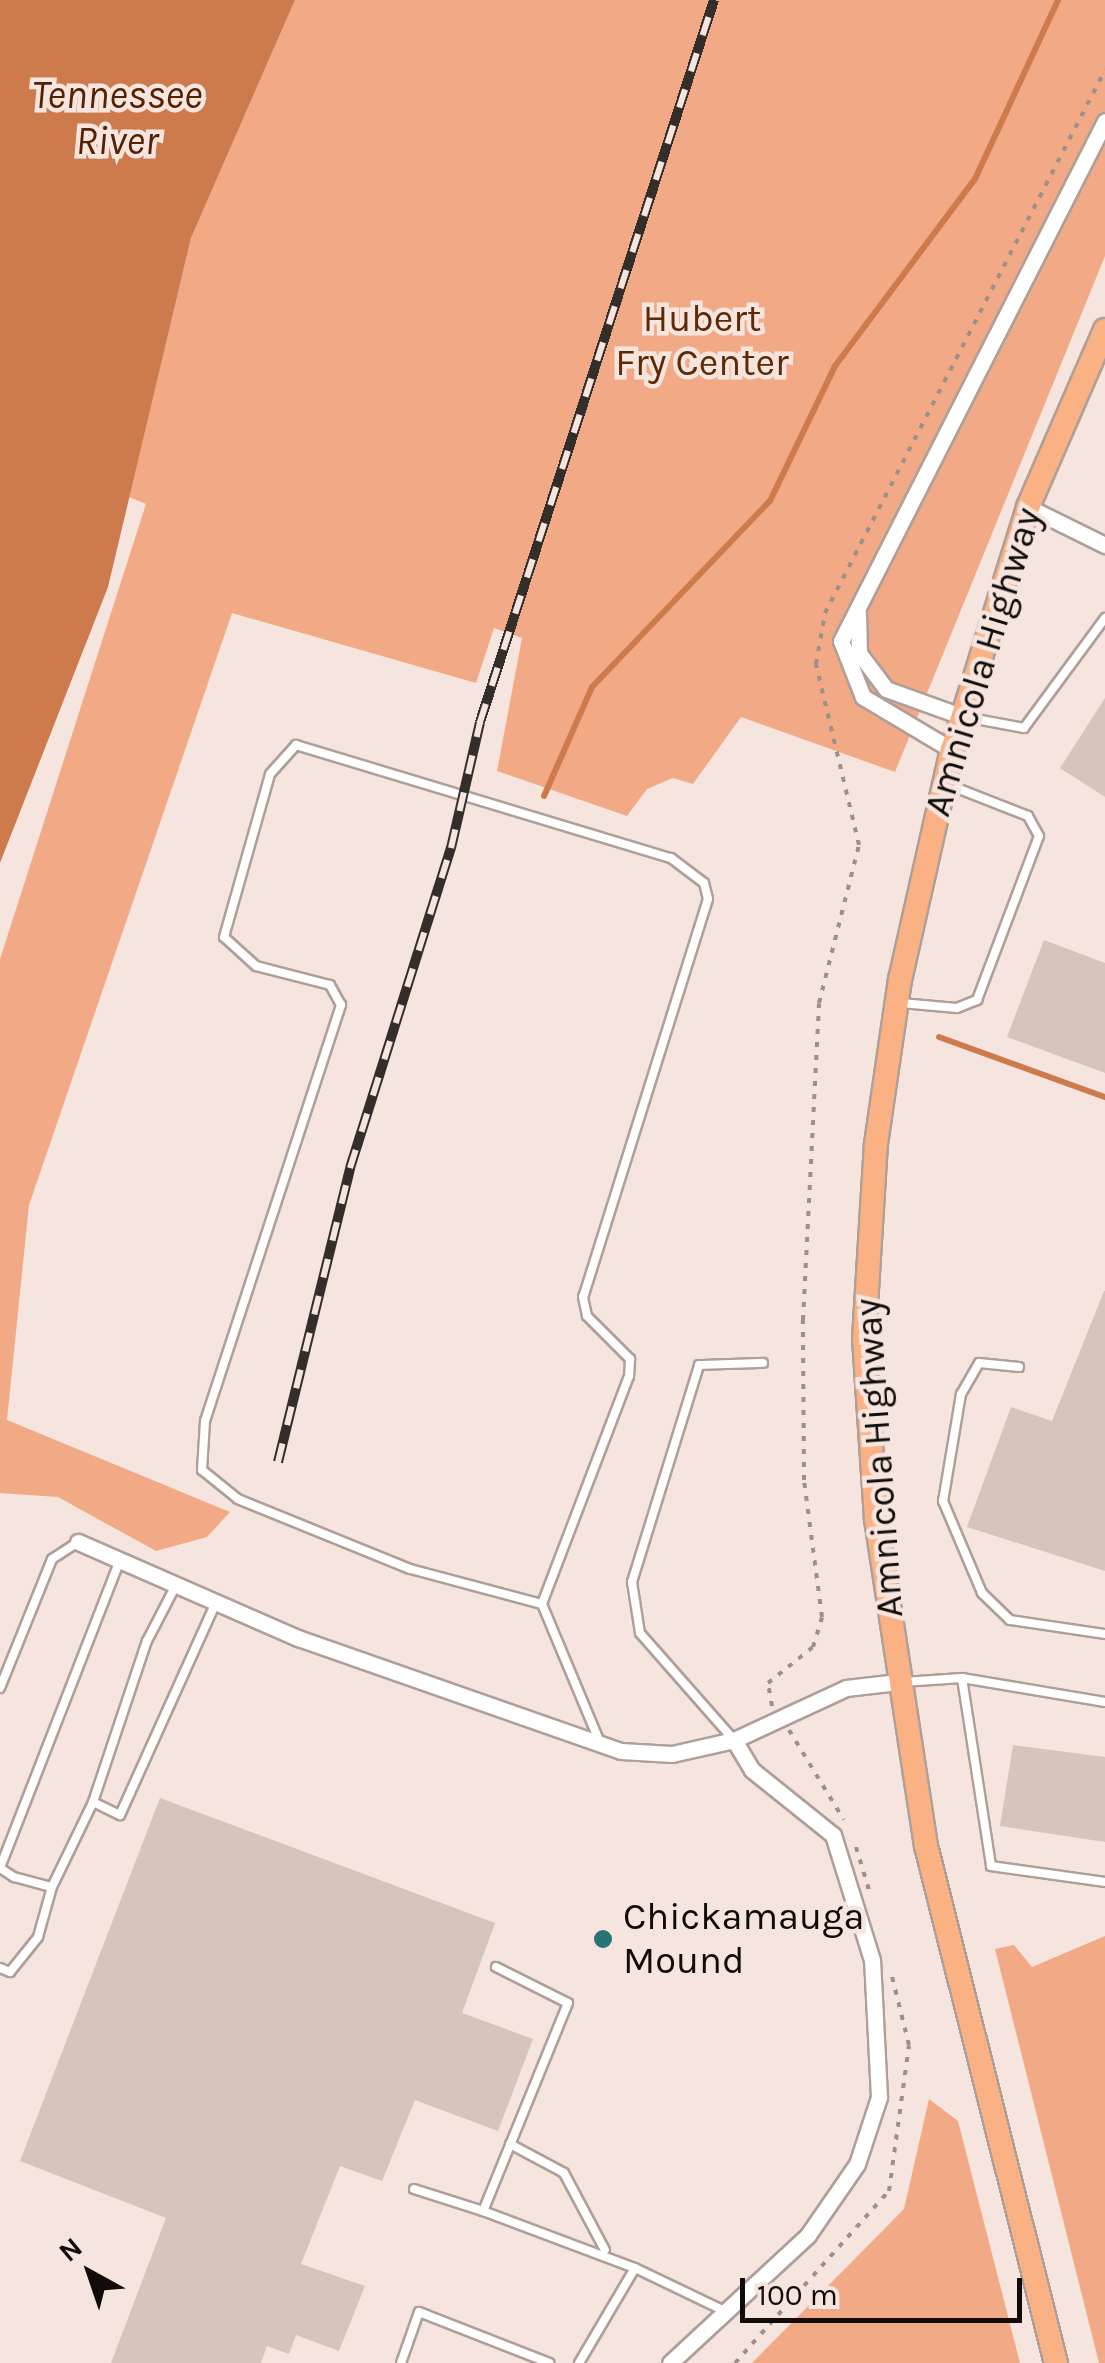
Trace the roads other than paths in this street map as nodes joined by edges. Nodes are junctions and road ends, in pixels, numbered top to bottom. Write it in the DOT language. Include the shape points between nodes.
graph roads {
  1 [pos="1105,122"];
  2 [pos="1105,330"];
  3 [pos="1028,506"];
  4 [pos="1105,546"];
  5 [pos="858,608"];
  6 [pos="1105,618"];
  7 [pos="961,716"];
  8 [pos="952,750"];
  9 [pos="944,783"];
  10 [pos="897,1002"];
  11 [pos="763,1362"];
  12 [pos="1019,1367"];
  13 [pos="78,1542"];
  14 [pos="120,1560"];
  15 [pos="176,1585"];
  16 [pos="216,1602"];
  17 [pos="542,1604"];
  18 [pos="1105,1634"];
  19 [pos="962,1678"];
  20 [pos="898,1682"];
  21 [pos="0,1688"];
  22 [pos="1105,1702"];
  23 [pos="734,1740"];
  24 [pos="600,1744"];
  25 [pos="93,1802"];
  26 [pos="0,1869"];
  27 [pos="1105,1882"];
  28 [pos="52,1887"];
  29 [pos="496,1967"];
  30 [pos="0,1968"];
  31 [pos="510,2144"];
  32 [pos="414,2189"];
  33 [pos="484,2211"];
  34 [pos="605,2250"];
  35 [pos="635,2268"];
  36 [pos="731,2314"];
  37 [pos="400,2363"];
  38 [pos="549,2363"];
  39 [pos="579,2363"];
  40 [pos="670,2363"];
  41 [pos="1056,2363"];
  1 -- 5 [label="street"];
  2 -- 3 [label="main road, Amnicola Highway"];
  3 -- 4 [label="street"];
  3 -- 7 [label="main road, Amnicola Highway"];
  5 -- 7 [label="street" via="859,653 886,689"];
  5 -- 8 [label="street" via="842,641 854,686 878,710"];
  6 -- 7 [label="lane" via="1024,728"];
  7 -- 8 [label="main road, Amnicola Highway"];
  8 -- 9 [label="main road, Amnicola Highway"];
  9 -- 10 [label="main road, Amnicola Highway"];
  9 -- 10 [label="lane" via="1028,816 1039,836 977,1000 957,1008"];
  10 -- 20 [label="main road, Amnicola Highway" via="864,1339"];
  11 -- 23 [label="lane" via="699,1365 632,1582 640,1633"];
  12 -- 18 [label="lane" via="979,1363 961,1394 947,1514 982,1593 1010,1620"];
  13 -- 14 [label="street"];
  13 -- 21 [label="lane" via="52,1559"];
  14 -- 15 [label="street"];
  14 -- 26 [label="lane"];
  15 -- 16 [label="street"];
  15 -- 25 [label="lane" via="147,1641"];
  16 -- 24 [label="street"];
  16 -- 25 [label="lane" via="120,1814"];
  17 -- 17 [label="lane" via="629,1376 630,1360 587,1316 582,1297 708,899 704,883 671,858 296,745 270,774 224,937 239,958 330,986 341,1006 205,1422 202,1470 238,1499 410,1570"];
  17 -- 24 [label="lane"];
  19 -- 20 [label="lane"];
  19 -- 22 [label="lane"];
  19 -- 27 [label="lane" via="991,1866"];
  20 -- 23 [label="street" via="846,1688"];
  20 -- 41 [label="main road, Amnicola Highway" via="961,2007"];
  23 -- 24 [label="street" via="672,1754"];
  23 -- 36 [label="street" via="752,1770 833,1836 872,1960 879,2098 847,2178 808,2234"];
  25 -- 28 [label="lane"];
  26 -- 28 [label="lane"];
  28 -- 30 [label="lane" via="38,1936 10,1972"];
  29 -- 31 [label="lane" via="568,2002"];
  31 -- 33 [label="lane"];
  31 -- 34 [label="lane" via="564,2174"];
  32 -- 33 [label="lane"];
  33 -- 34 [label="lane"];
  34 -- 35 [label="lane"];
  35 -- 36 [label="lane"];
  35 -- 39 [label="lane"];
  36 -- 40 [label="street"];
  37 -- 38 [label="lane" via="420,2312"];
}
